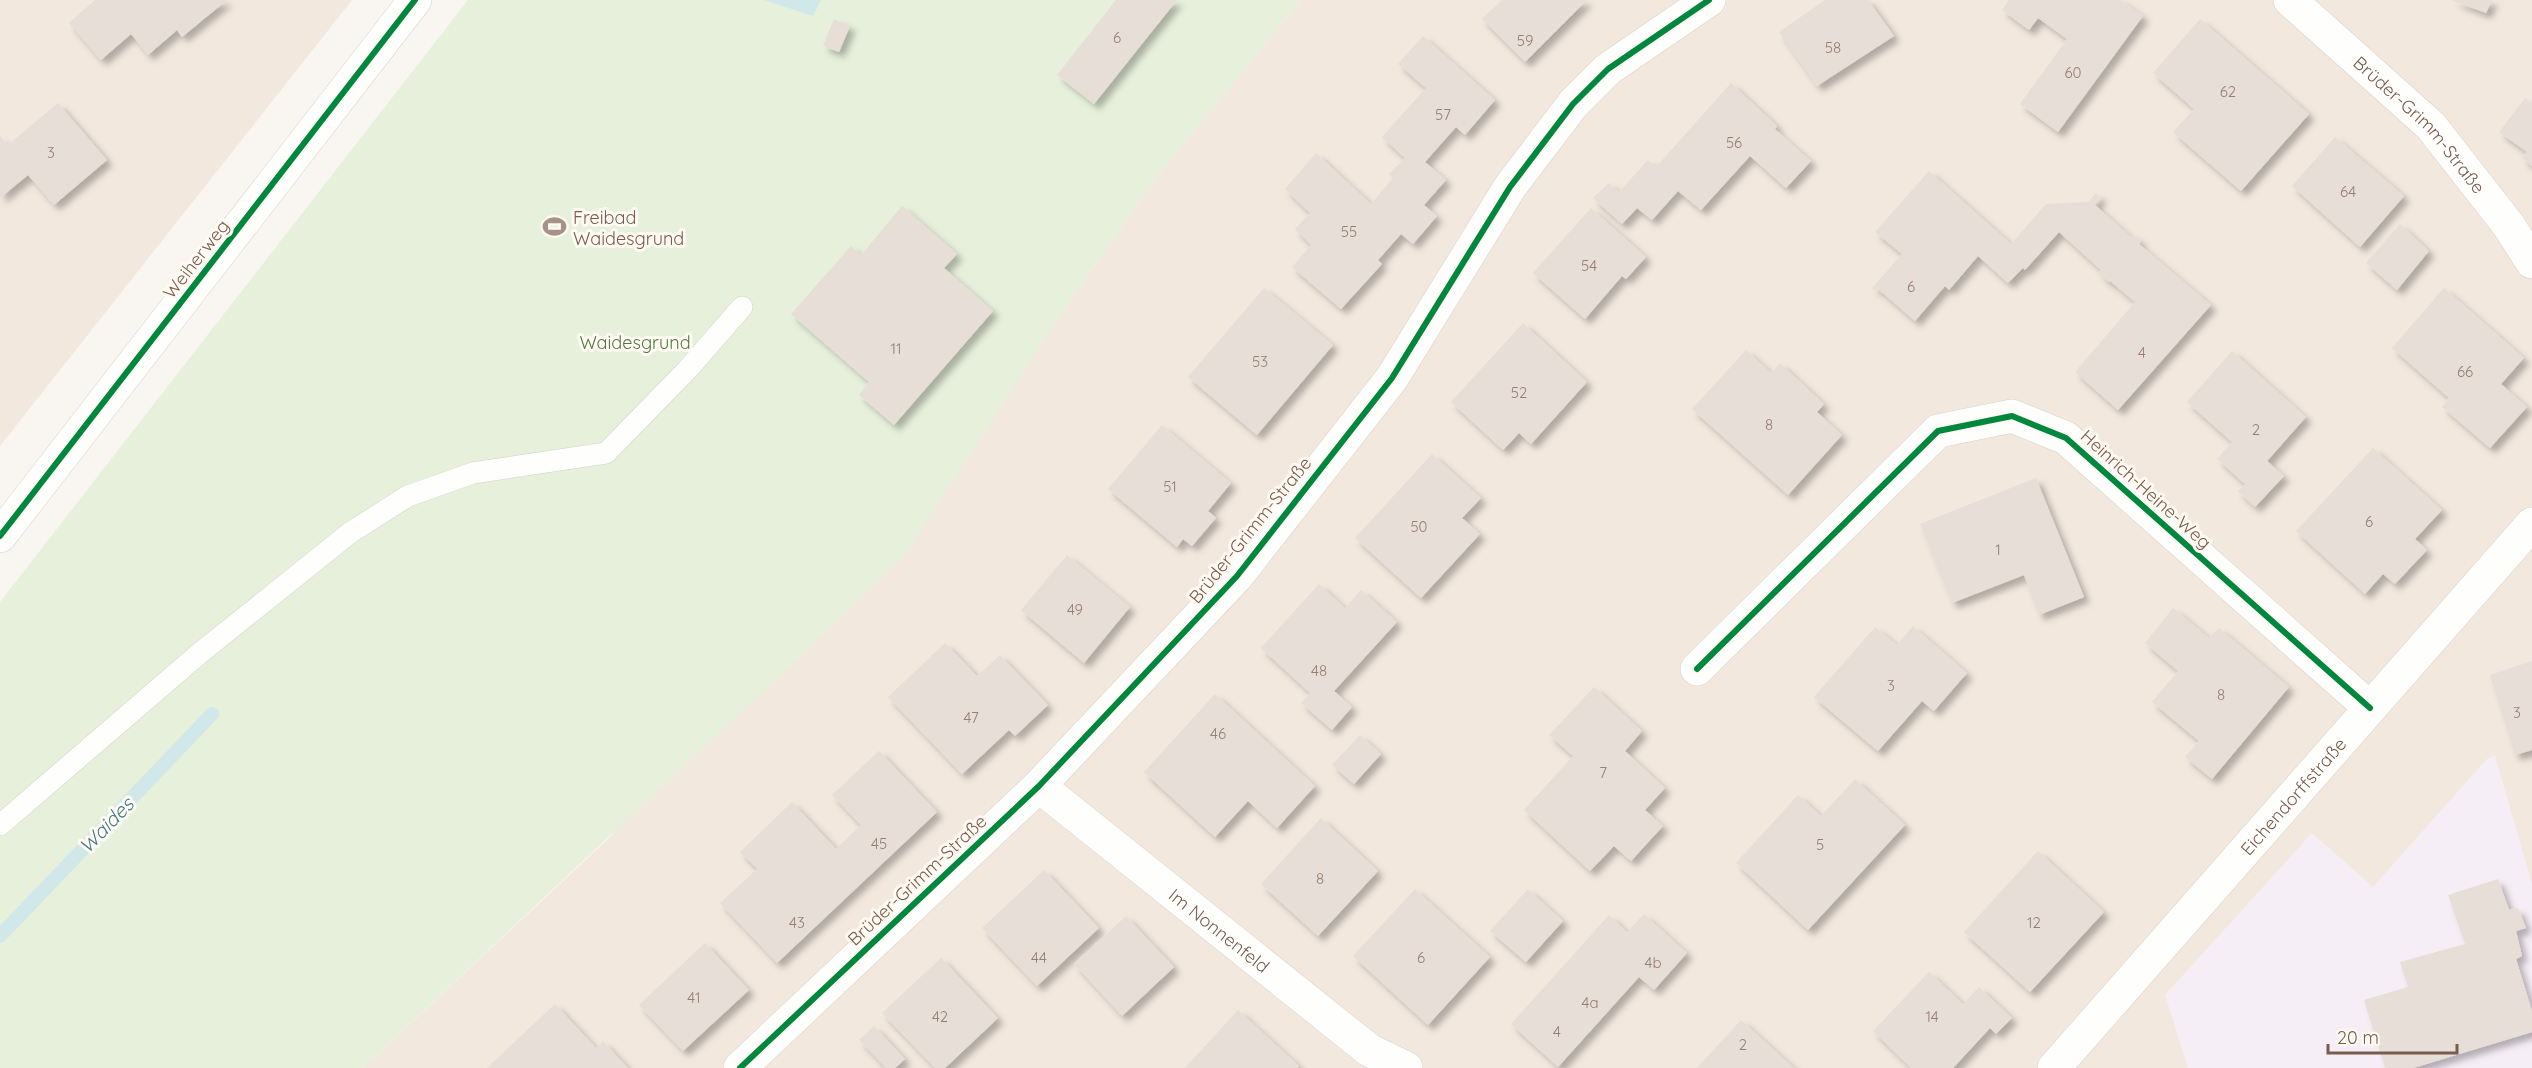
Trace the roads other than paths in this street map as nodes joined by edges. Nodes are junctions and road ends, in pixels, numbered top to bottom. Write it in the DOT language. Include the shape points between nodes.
graph roads {
  1 [pos="416,0"];
  2 [pos="1709,0"];
  3 [pos="2290,0"];
  4 [pos="2532,262"];
  5 [pos="742,307"];
  6 [pos="2532,524"];
  7 [pos="0,536"];
  8 [pos="1697,669"];
  9 [pos="2370,708"];
  10 [pos="1039,786"];
  11 [pos="0,825"];
  12 [pos="1362,1059"];
  13 [pos="740,1068"];
  14 [pos="1406,1068"];
  15 [pos="2054,1068"];
  1 -- 7 [label="street, Weiherweg"];
  2 -- 10 [label="street, Brüder-Grimm-Straße" via="1608,69 1573,104 1510,187 1392,378 1259,548"];
  3 -- 4 [label="street, Brüder-Grimm-Straße" via="2431,126"];
  5 -- 11 [label="lane" via="606,453 473,473 408,496 351,532 200,653"];
  6 -- 9 [label="street, Eichendorffstraße"];
  8 -- 9 [label="street, Heinrich-Heine-Weg" via="1938,431 2012,416 2066,438"];
  9 -- 15 [label="street, Eichendorffstraße"];
  10 -- 12 [label="street, Im Nonnenfeld"];
  10 -- 13 [label="street, Brüder-Grimm-Straße"];
  12 -- 14 [label="street, Im Nonnenfeld"];
}
